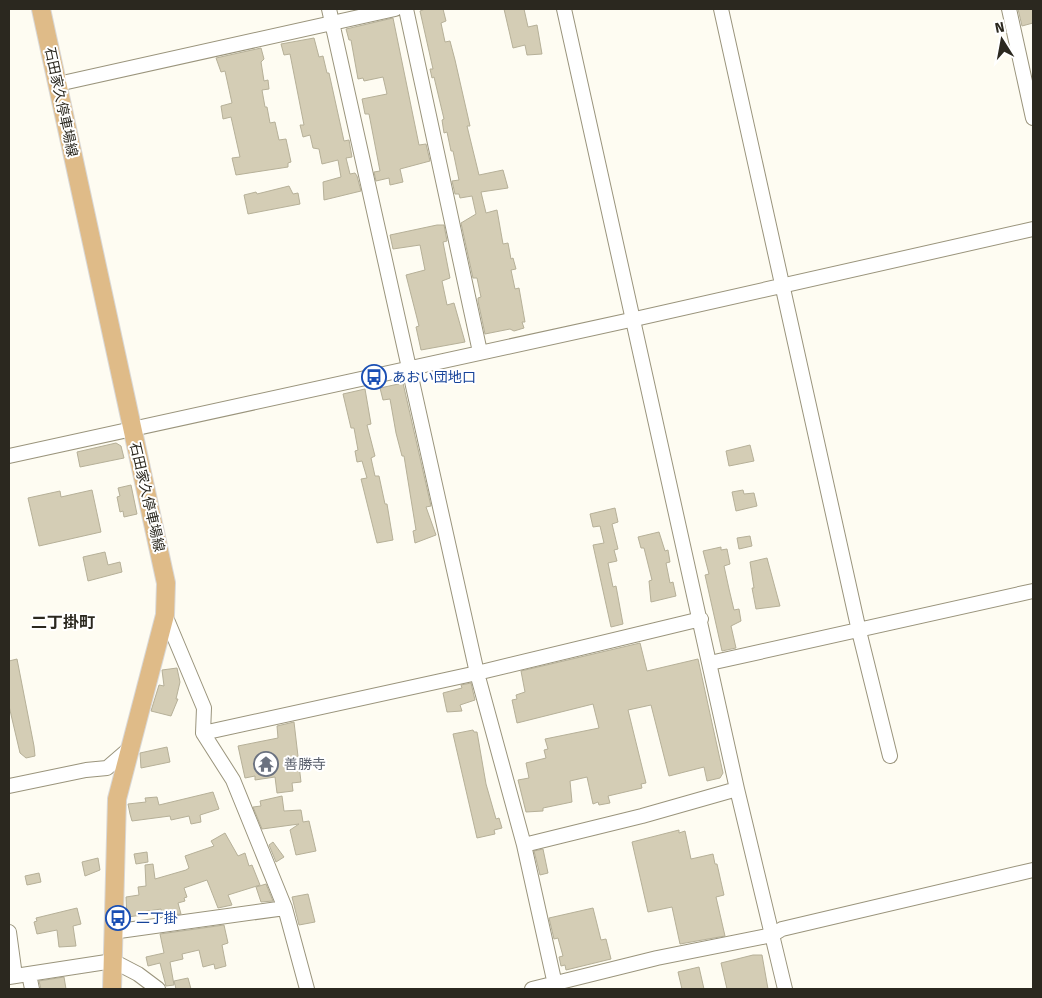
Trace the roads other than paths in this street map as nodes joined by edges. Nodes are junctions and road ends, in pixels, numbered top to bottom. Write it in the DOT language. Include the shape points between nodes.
graph roads {
  1 [pos="41,9"];
  2 [pos="329,9"];
  3 [pos="394,9"];
  4 [pos="406,9"];
  5 [pos="564,9"];
  6 [pos="721,9"];
  7 [pos="1009,9"];
  8 [pos="333,23"];
  9 [pos="58,84"];
  10 [pos="1033,118"];
  11 [pos="1033,229"];
  12 [pos="782,286"];
  13 [pos="635,319"];
  14 [pos="480,352"];
  15 [pos="409,368"];
  16 [pos="132,430"];
  17 [pos="9,456"];
  18 [pos="1033,591"];
  19 [pos="165,616"];
  20 [pos="700,619"];
  21 [pos="859,631"];
  22 [pos="710,663"];
  23 [pos="477,673"];
  24 [pos="203,733"];
  25 [pos="129,749"];
  26 [pos="890,756"];
  27 [pos="9,786"];
  28 [pos="738,788"];
  29 [pos="524,845"];
  30 [pos="1033,870"];
  31 [pos="286,908"];
  32 [pos="9,932"];
  33 [pos="112,932"];
  34 [pos="772,935"];
  35 [pos="113,961"];
  36 [pos="18,976"];
  37 [pos="556,986"];
  38 [pos="32,989"];
  39 [pos="112,989"];
  40 [pos="158,989"];
  41 [pos="307,989"];
  42 [pos="532,989"];
  43 [pos="785,989"];
  1 -- 9 [label="main road, 石田家久停車場線"];
  2 -- 8 [label="street"];
  3 -- 8 [label="street"];
  4 -- 14 [label="street"];
  5 -- 13 [label="street"];
  6 -- 12 [label="street"];
  7 -- 10 [label="street"];
  8 -- 9 [label="street"];
  8 -- 15 [label="street"];
  9 -- 16 [label="main road, 石田家久停車場線"];
  11 -- 12 [label="street"];
  12 -- 13 [label="street"];
  12 -- 21 [label="street"];
  13 -- 14 [label="street"];
  13 -- 20 [label="street"];
  14 -- 15 [label="street"];
  15 -- 16 [label="street"];
  15 -- 23 [label="street"];
  16 -- 17 [label="street"];
  16 -- 19 [label="main road, 石田家久停車場線" via="166,583"];
  18 -- 21 [label="street"];
  19 -- 24 [label="street" via="204,708"];
  19 -- 25 [label="main road, 石田家久停車場線"];
  20 -- 22 [label="street"];
  20 -- 23 [label="street"];
  21 -- 22 [label="street"];
  21 -- 26 [label="street"];
  22 -- 28 [label="street"];
  23 -- 24 [label="street"];
  23 -- 29 [label="street"];
  24 -- 31 [label="street" via="233,780"];
  25 -- 27 [label="street" via="108,768"];
  25 -- 33 [label="main road, 石田家久停車場線" via="117,799"];
  28 -- 29 [label="street"];
  28 -- 34 [label="street"];
  29 -- 37 [label="street"];
  30 -- 34 [label="street" via="782,929"];
  31 -- 33 [label="street"];
  31 -- 41 [label="street"];
  32 -- 36 [label="street"];
  33 -- 35 [label="main road, 石田家久停車場線"];
  34 -- 37 [label="street" via="657,958"];
  34 -- 43 [label="street"];
  35 -- 36 [label="street"];
  35 -- 39 [label="main road, 石田家久停車場線"];
  35 -- 40 [label="street"];
  36 -- 38 [label="street"];
  37 -- 42 [label="street"];
}
